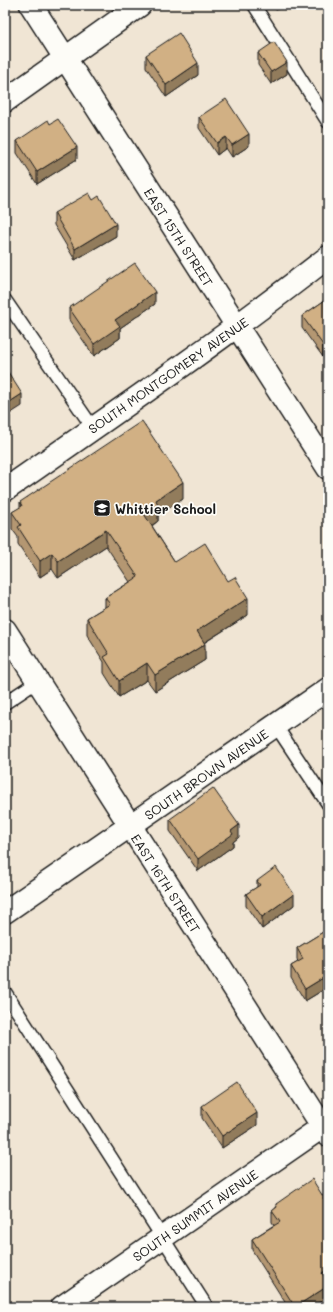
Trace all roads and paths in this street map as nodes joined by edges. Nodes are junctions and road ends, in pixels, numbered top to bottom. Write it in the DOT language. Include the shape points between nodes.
graph roads {
  1 [pos="31,5"];
  2 [pos="140,5"];
  3 [pos="254,5"];
  4 [pos="64,58"];
  5 [pos="5,101"];
  6 [pos="328,122"];
  7 [pos="328,258"];
  8 [pos="5,300"];
  9 [pos="237,326"];
  10 [pos="93,428"];
  11 [pos="328,468"];
  12 [pos="5,490"];
  13 [pos="5,630"];
  14 [pos="38,681"];
  15 [pos="328,689"];
  16 [pos="5,703"];
  17 [pos="276,726"];
  18 [pos="328,804"];
  19 [pos="130,826"];
  20 [pos="5,912"];
  21 [pos="5,992"];
  22 [pos="326,1129"];
  23 [pos="162,1238"];
  24 [pos="62,1307"];
  25 [pos="206,1307"];
  1 -- 4 [label="street, EAST 15TH STREET"];
  2 -- 4 [label="street"];
  3 -- 6 [label="lane"];
  4 -- 5 [label="street"];
  4 -- 9 [label="street, EAST 15TH STREET"];
  7 -- 9 [label="street, SOUTH MONTGOMERY AVENUE"];
  8 -- 10 [label="lane"];
  9 -- 10 [label="street, SOUTH MONTGOMERY AVENUE"];
  9 -- 11 [label="street, EAST 15TH STREET"];
  10 -- 12 [label="street, SOUTH MONTGOMERY AVENUE"];
  13 -- 14 [label="street, EAST 16TH STREET"];
  14 -- 16 [label="lane"];
  14 -- 19 [label="street, EAST 16TH STREET"];
  15 -- 17 [label="street, SOUTH BROWN AVENUE"];
  17 -- 18 [label="lane"];
  17 -- 19 [label="street, SOUTH BROWN AVENUE"];
  19 -- 20 [label="street, SOUTH BROWN AVENUE"];
  19 -- 22 [label="street, EAST 16TH STREET"];
  21 -- 23 [label="lane"];
  22 -- 23 [label="street, SOUTH SUMMIT AVENUE"];
  23 -- 24 [label="street, SOUTH SUMMIT AVENUE"];
  23 -- 25 [label="lane"];
}
